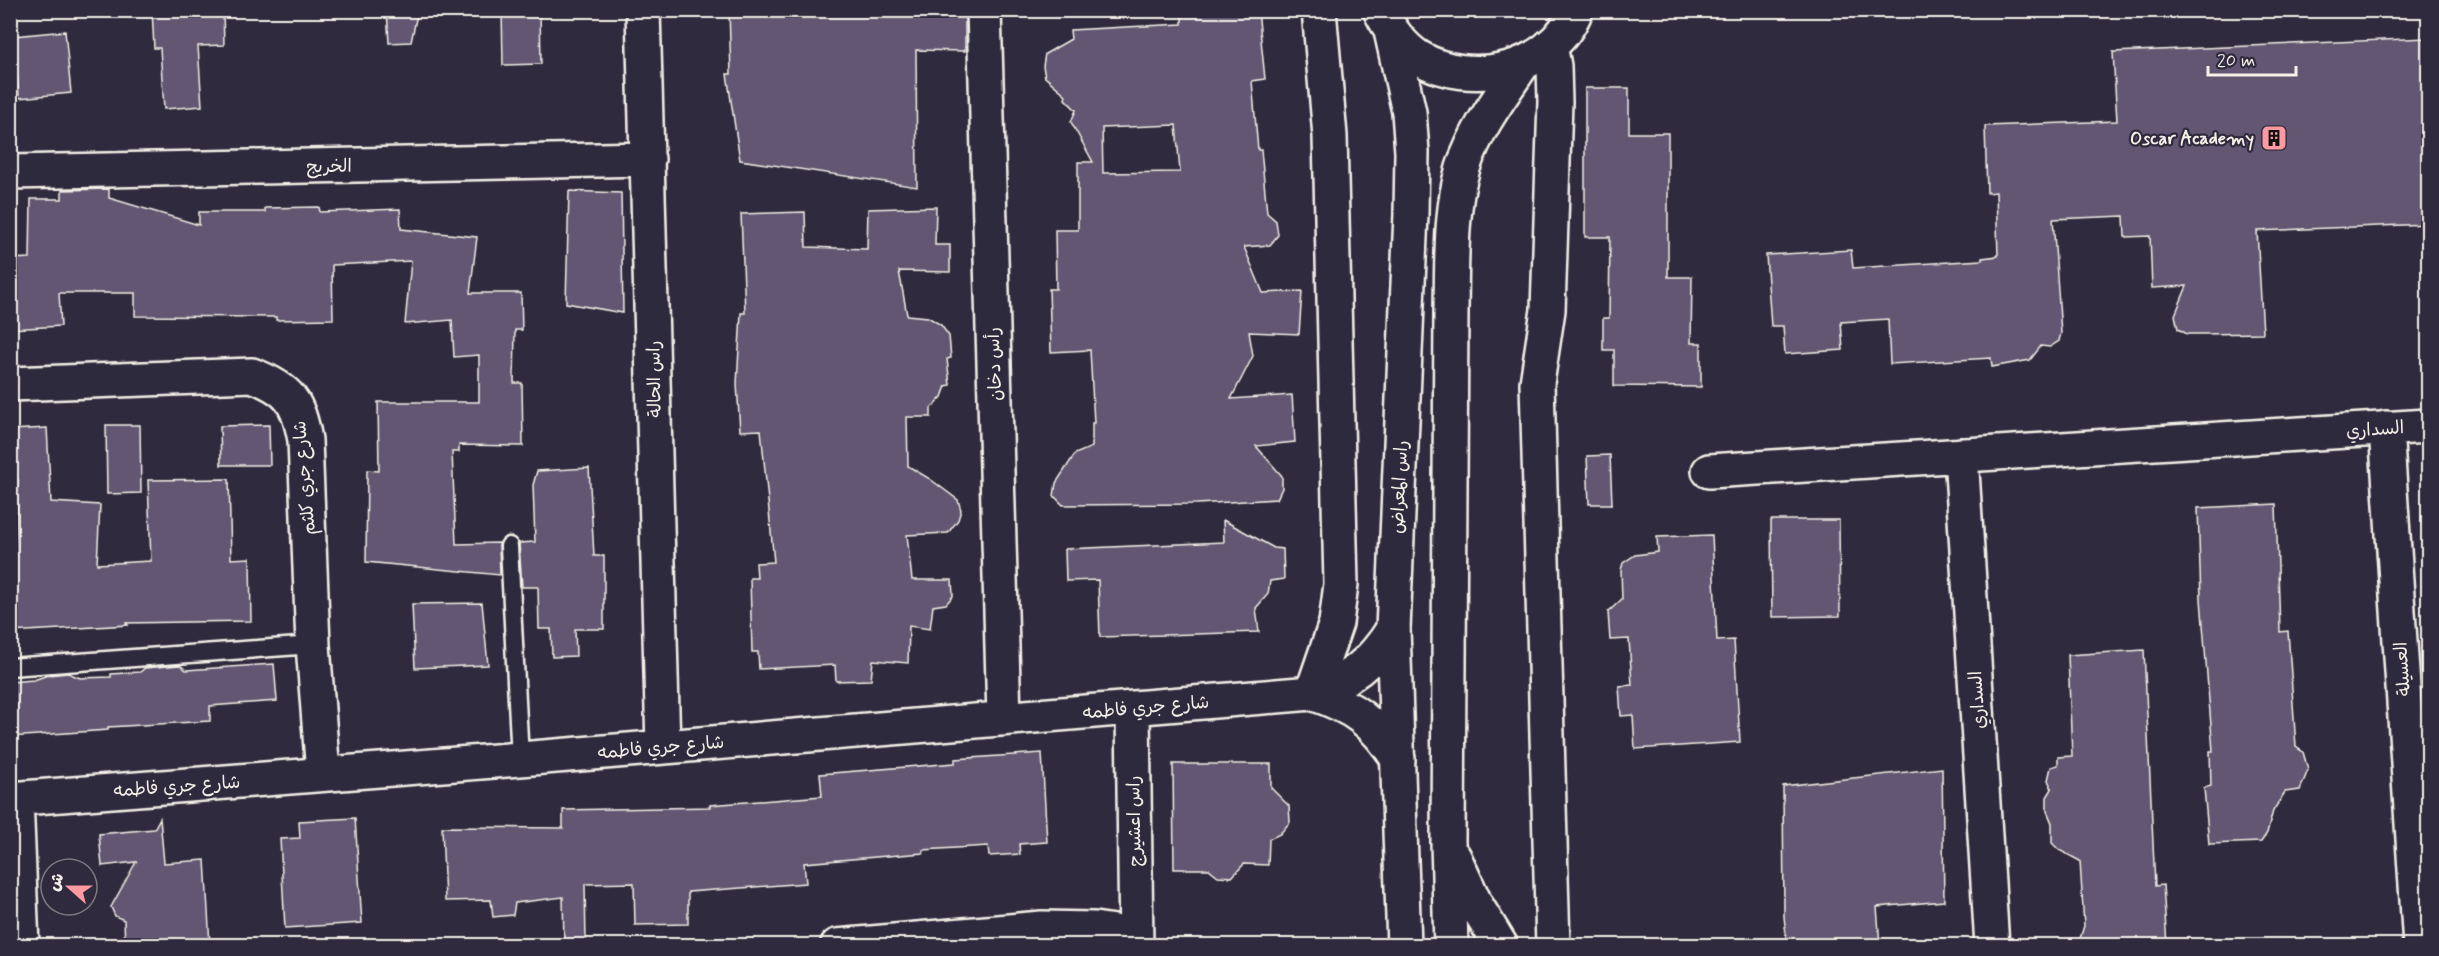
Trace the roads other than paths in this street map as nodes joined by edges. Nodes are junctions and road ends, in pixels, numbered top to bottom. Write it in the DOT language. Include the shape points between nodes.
graph roads {
  1 [pos="643,10"];
  2 [pos="984,10"];
  3 [pos="1320,10"];
  4 [pos="1578,13"];
  5 [pos="1385,21"];
  6 [pos="1550,46"];
  7 [pos="1522,65"];
  8 [pos="648,159"];
  9 [pos="10,172"];
  10 [pos="10,384"];
  11 [pos="2428,426"];
  12 [pos="2386,428"];
  13 [pos="1961,455"];
  14 [pos="1709,471"];
  15 [pos="509,546"];
  16 [pos="1393,629"];
  17 [pos="313,645"];
  18 [pos="10,667"];
  19 [pos="1312,693"];
  20 [pos="1133,708"];
  21 [pos="1004,718"];
  22 [pos="663,747"];
  23 [pos="520,759"];
  24 [pos="1398,759"];
  25 [pos="323,774"];
  26 [pos="13,798"];
  27 [pos="1448,842"];
  28 [pos="2421,854"];
  29 [pos="1135,940"];
  30 [pos="22,945"];
  31 [pos="837,945"];
  32 [pos="1404,945"];
  33 [pos="1451,945"];
  34 [pos="1501,945"];
  35 [pos="1553,945"];
  36 [pos="1992,945"];
  37 [pos="2420,945"];
  1 -- 8 [label="street, راس الحالة"];
  2 -- 21 [label="street, رأس دخان"];
  3 -- 19 [label="street" via="1330,136 1341,584 1336,623"];
  4 -- 6 [label="street"];
  5 -- 7 [label="street" via="1417,56 1450,71 1487,74"];
  5 -- 16 [label="street, راس المعراض" via="1409,112 1412,152"];
  6 -- 7 [label="street"];
  6 -- 35 [label="street" via="1555,102 1548,310 1536,383"];
  7 -- 27 [label="street" via="1485,120 1463,168 1454,224"];
  8 -- 9 [label="street, الخريج"];
  8 -- 22 [label="street, راس الحالة"];
  10 -- 17 [label="street, شارع جري كلثم" via="252,375 271,382 287,395 300,414 305,440"];
  11 -- 12 [label="street, السداري"];
  12 -- 13 [label="street, السداري"];
  12 -- 28 [label="street, العسيلة"];
  13 -- 14 [label="street, السداري"];
  13 -- 36 [label="street, السداري"];
  15 -- 23 [label="lane"];
  16 -- 19 [label="street, شارع جري فاطمه" via="1360,670"];
  16 -- 24 [label="street, راس المعراض"];
  17 -- 18 [label="lane"];
  17 -- 25 [label="street, شارع جري كلثم"];
  19 -- 20 [label="street, شارع جري فاطمه"];
  19 -- 24 [label="street, شارع جري فاطمه" via="1362,716 1383,735"];
  20 -- 21 [label="street, شارع جري فاطمه"];
  20 -- 29 [label="street, راس اعشيرج"];
  21 -- 22 [label="street, شارع جري فاطمه"];
  22 -- 23 [label="street, شارع جري فاطمه"];
  23 -- 25 [label="street, شارع جري فاطمه"];
  24 -- 32 [label="street, راس المعراض"];
  25 -- 26 [label="street, شارع جري فاطمه"];
  26 -- 30 [label="street"];
  27 -- 33 [label="street"];
  27 -- 34 [label="street" via="1476,905"];
  28 -- 37 [label="street, العسيلة"];
  29 -- 31 [label="street, راس اعشيرج" via="1094,929 1042,928"];
}
